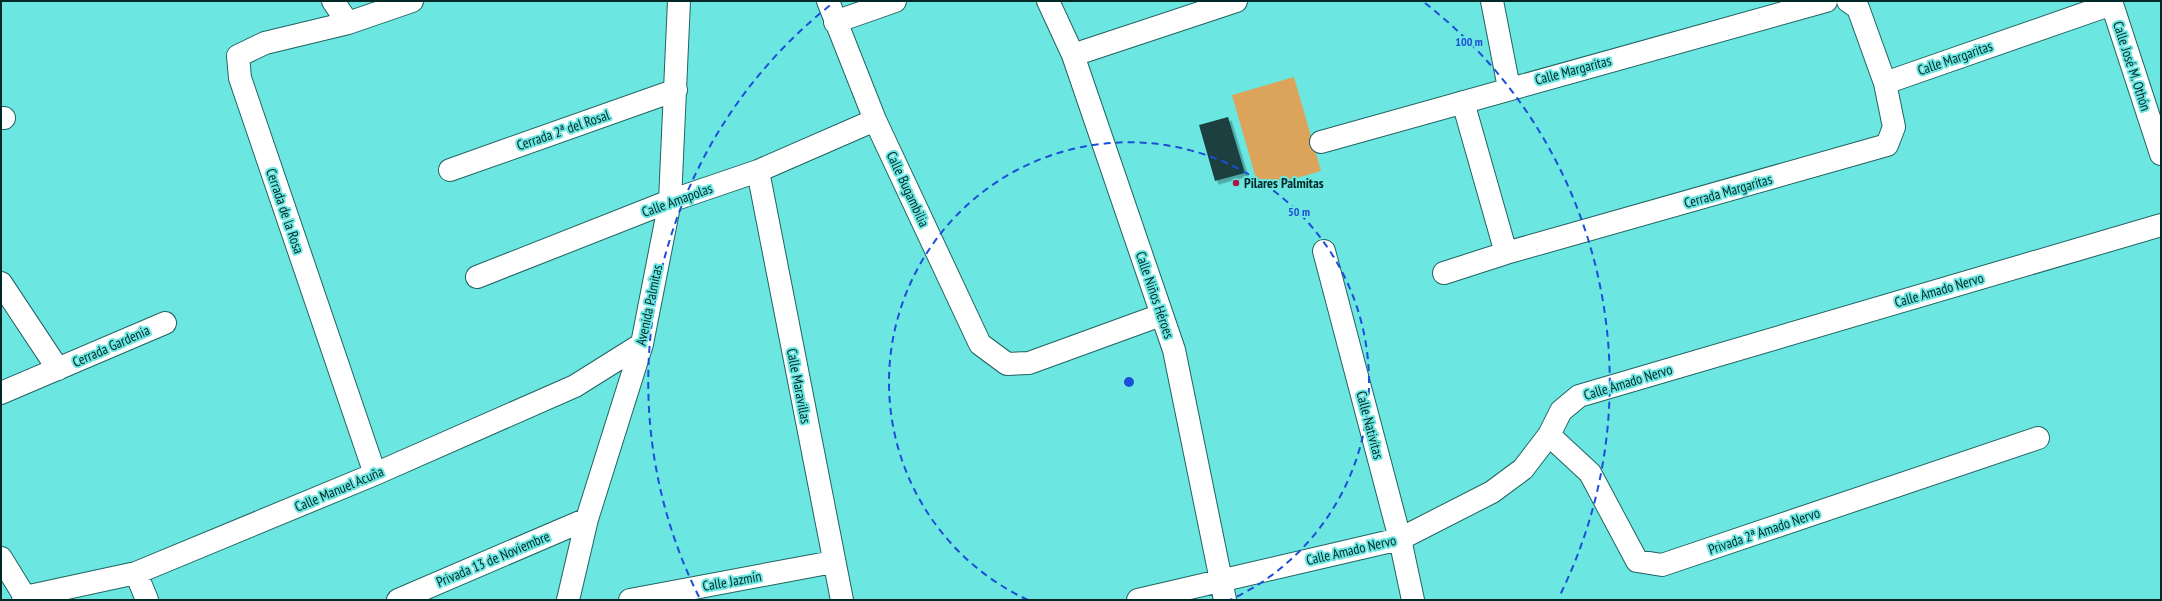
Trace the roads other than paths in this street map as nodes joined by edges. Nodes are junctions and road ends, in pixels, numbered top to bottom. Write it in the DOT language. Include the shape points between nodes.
graph roads {
  1 [pos="334,1"];
  2 [pos="412,1"];
  3 [pos="679,1"];
  4 [pos="828,1"];
  5 [pos="896,1"];
  6 [pos="1048,1"];
  7 [pos="1236,1"];
  8 [pos="1492,1"];
  9 [pos="1826,1"];
  10 [pos="1848,1"];
  11 [pos="2112,2"];
  12 [pos="835,22"];
  13 [pos="348,23"];
  14 [pos="1073,55"];
  15 [pos="1885,82"];
  16 [pos="1509,88"];
  17 [pos="676,90"];
  18 [pos="1463,102"];
  19 [pos="876,120"];
  20 [pos="1321,142"];
  21 [pos="2161,153"];
  22 [pos="450,170"];
  23 [pos="758,171"];
  24 [pos="670,201"];
  25 [pos="2161,226"];
  26 [pos="1324,251"];
  27 [pos="1506,253"];
  28 [pos="1444,273"];
  29 [pos="477,277"];
  30 [pos="1,283"];
  31 [pos="1161,315"];
  32 [pos="165,323"];
  33 [pos="642,344"];
  34 [pos="58,369"];
  35 [pos="1,393"];
  36 [pos="1549,435"];
  37 [pos="2038,438"];
  38 [pos="375,474"];
  39 [pos="587,519"];
  40 [pos="1400,539"];
  41 [pos="1,558"];
  42 [pos="833,562"];
  43 [pos="136,573"];
  44 [pos="1223,590"];
  45 [pos="24,599"];
  46 [pos="147,600"];
  47 [pos="398,600"];
  48 [pos="568,600"];
  49 [pos="630,600"];
  50 [pos="842,600"];
  51 [pos="1138,600"];
  52 [pos="1413,600"];
  1 -- 13 [label="street"];
  2 -- 13 [label="street"];
  3 -- 17 [label="street, Avenida Palmitas"];
  4 -- 12 [label="street, Calle Bugambilia"];
  5 -- 12 [label="street"];
  6 -- 14 [label="street, Calle Niños Héroes"];
  7 -- 14 [label="street"];
  8 -- 16 [label="street"];
  9 -- 16 [label="street, Calle Margaritas"];
  10 -- 15 [label="street" via="1858,8"];
  11 -- 15 [label="street, Calle Margaritas"];
  11 -- 21 [label="street, Calle José M. Othón"];
  12 -- 19 [label="street, Calle Bugambilia"];
  13 -- 38 [label="street, Cerrada de la Rosa" via="265,42 238,56 240,78"];
  14 -- 31 [label="street, Calle Niños Héroes"];
  15 -- 27 [label="street, Cerrada Margaritas" via="1894,127 1887,145"];
  16 -- 18 [label="street, Calle Margaritas"];
  17 -- 22 [label="street, Cerrada 2ª del Rosal"];
  17 -- 24 [label="street, Avenida Palmitas"];
  18 -- 20 [label="street, Calle Margaritas"];
  18 -- 27 [label="street"];
  19 -- 23 [label="street, Calle Amapolas"];
  19 -- 31 [label="street, Calle Bugambilia" via="980,344 1007,364 1029,363"];
  23 -- 24 [label="street, Calle Amapolas"];
  23 -- 42 [label="street, Calle Maravillas"];
  24 -- 29 [label="street, Calle Amapolas"];
  24 -- 33 [label="street, Avenida Palmitas"];
  25 -- 36 [label="street, Calle Amado Nervo" via="1579,396 1561,411"];
  26 -- 40 [label="street, Calle Nativitas"];
  27 -- 28 [label="street, Cerrada Margaritas"];
  30 -- 34 [label="street"];
  31 -- 44 [label="street, Calle Niños Héroes" via="1174,350"];
  32 -- 34 [label="street, Cerrada Gardenia"];
  33 -- 38 [label="street, Calle Manuel Acuña" via="575,386"];
  33 -- 39 [label="street, Avenida Palmitas"];
  34 -- 35 [label="street, Cerrada Gardenia"];
  36 -- 37 [label="street, Privada 2ª Amado Nervo" via="1590,473 1637,561 1662,565"];
  36 -- 40 [label="street, Calle Amado Nervo" via="1523,469 1492,492"];
  38 -- 43 [label="street, Calle Manuel Acuña"];
  39 -- 47 [label="street, Privada 13 de Noviembre"];
  39 -- 48 [label="street, Avenida Palmitas"];
  40 -- 44 [label="street, Calle Amado Nervo"];
  40 -- 52 [label="street, Calle Nativitas"];
  41 -- 45 [label="street"];
  42 -- 49 [label="street, Calle Jazmín"];
  42 -- 50 [label="street, Calle Maravillas"];
  43 -- 45 [label="street, Calle Manuel Acuña"];
  43 -- 46 [label="street"];
  44 -- 51 [label="street, Calle Amado Nervo"];
}
